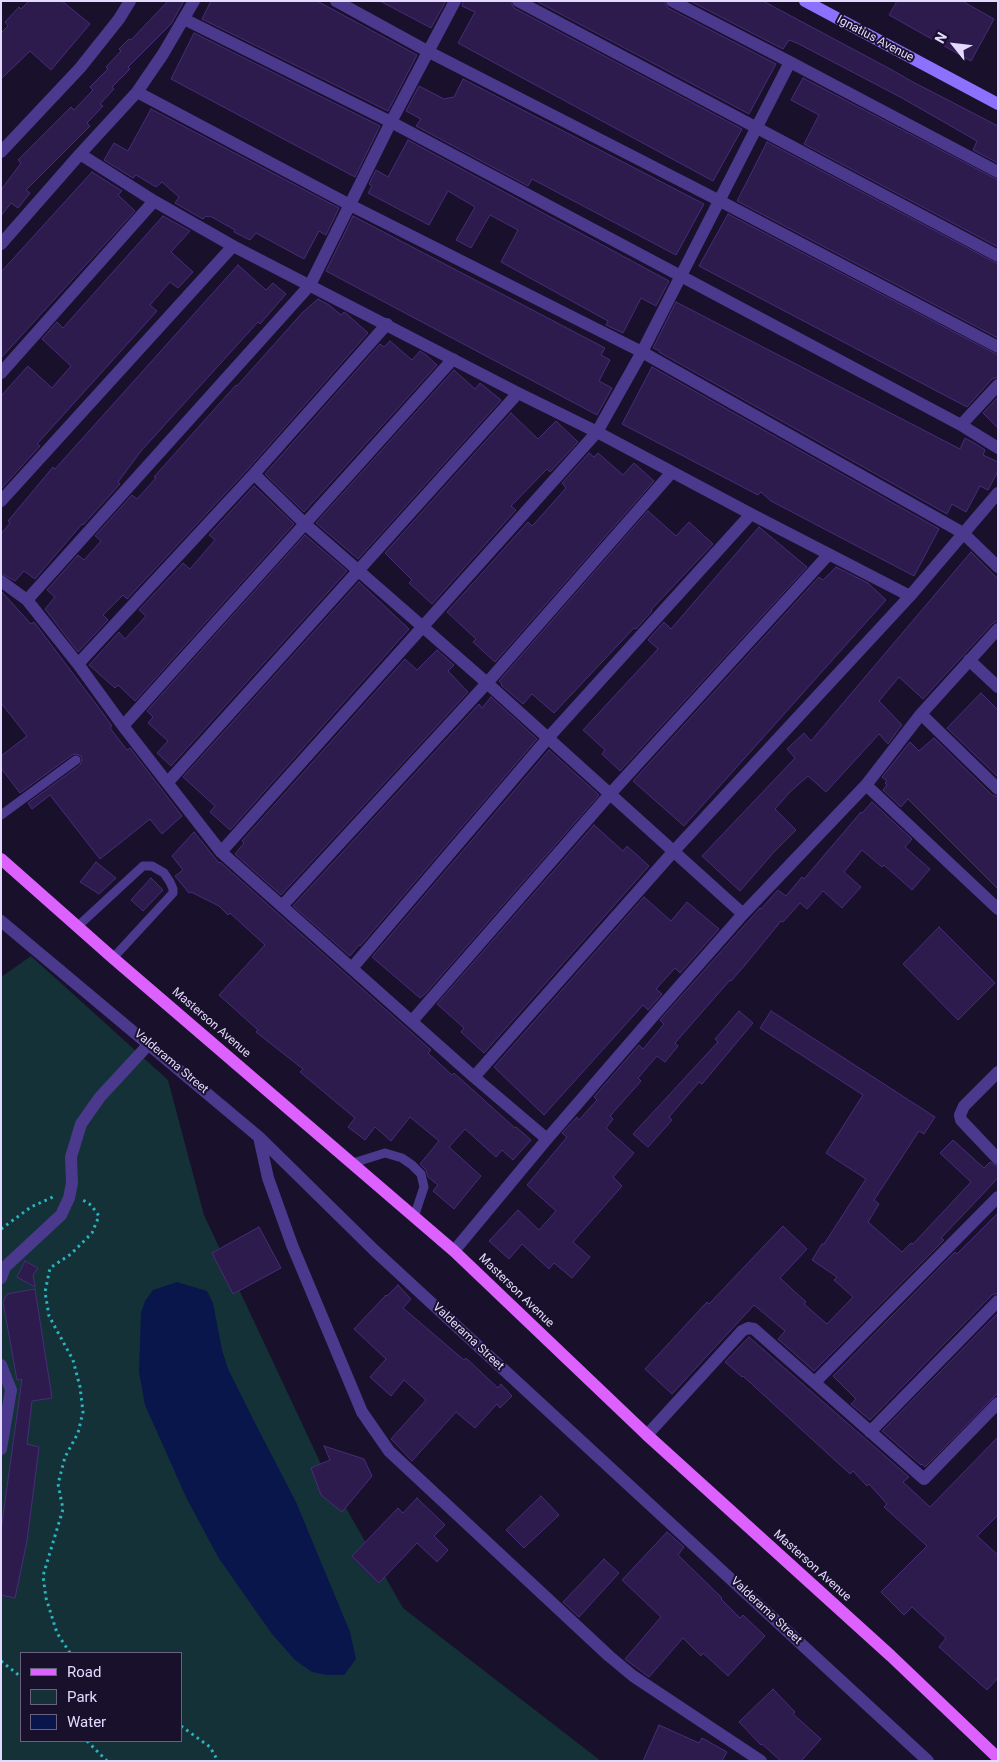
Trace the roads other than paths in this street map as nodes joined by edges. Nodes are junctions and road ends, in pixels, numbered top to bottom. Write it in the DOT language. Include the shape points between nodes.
graph roads {
  1 [pos="130,1"];
  2 [pos="194,1"];
  3 [pos="336,1"];
  4 [pos="455,1"];
  5 [pos="518,1"];
  6 [pos="672,1"];
  7 [pos="805,1"];
  8 [pos="184,18"];
  9 [pos="429,52"];
  10 [pos="790,62"];
  11 [pos="137,92"];
  12 [pos="998,104"];
  13 [pos="391,122"];
  14 [pos="756,128"];
  15 [pos="1,152"];
  16 [pos="80,154"];
  17 [pos="998,172"];
  18 [pos="720,200"];
  19 [pos="154,201"];
  20 [pos="350,205"];
  21 [pos="1,244"];
  22 [pos="233,246"];
  23 [pos="998,256"];
  24 [pos="682,276"];
  25 [pos="310,285"];
  26 [pos="387,324"];
  27 [pos="998,347"];
  28 [pos="642,352"];
  29 [pos="453,359"];
  30 [pos="1,373"];
  31 [pos="998,385"];
  32 [pos="518,393"];
  33 [pos="961,425"];
  34 [pos="597,432"];
  35 [pos="998,448"];
  36 [pos="672,472"];
  37 [pos="254,474"];
  38 [pos="998,493"];
  39 [pos="1,501"];
  40 [pos="750,514"];
  41 [pos="305,524"];
  42 [pos="963,532"];
  43 [pos="829,554"];
  44 [pos="998,567"];
  45 [pos="359,571"];
  46 [pos="1,581"];
  47 [pos="910,596"];
  48 [pos="27,600"];
  49 [pos="422,627"];
  50 [pos="998,629"];
  51 [pos="969,660"];
  52 [pos="78,664"];
  53 [pos="487,683"];
  54 [pos="998,688"];
  55 [pos="921,714"];
  56 [pos="123,726"];
  57 [pos="548,738"];
  58 [pos="76,760"];
  59 [pos="168,782"];
  60 [pos="866,785"];
  61 [pos="998,789"];
  62 [pos="610,794"];
  63 [pos="1,815"];
  64 [pos="221,852"];
  65 [pos="674,852"];
  66 [pos="1,859"];
  67 [pos="282,906"];
  68 [pos="998,909"];
  69 [pos="743,914"];
  70 [pos="1,921"];
  71 [pos="78,926"];
  72 [pos="113,958"];
  73 [pos="352,968"];
  74 [pos="412,1021"];
  75 [pos="149,1044"];
  76 [pos="998,1072"];
  77 [pos="474,1077"];
  78 [pos="259,1137"];
  79 [pos="547,1139"];
  80 [pos="998,1159"];
  81 [pos="353,1163"];
  82 [pos="998,1197"];
  83 [pos="414,1216"];
  84 [pos="454,1251"];
  85 [pos="1,1278"];
  86 [pos="998,1301"];
  87 [pos="2,1369"];
  88 [pos="815,1382"];
  89 [pos="998,1404"];
  90 [pos="870,1432"];
  91 [pos="648,1436"];
  92 [pos="1,1449"];
  93 [pos="998,1758"];
  94 [pos="761,1761"];
  95 [pos="928,1761"];
  1 -- 15 [label="street" via="80,68"];
  2 -- 8 [label="street"];
  3 -- 9 [label="street"];
  4 -- 9 [label="street"];
  5 -- 14 [label="street"];
  6 -- 10 [label="street"];
  7 -- 12 [label="street, Ignatius Avenue"];
  8 -- 11 [label="street"];
  8 -- 13 [label="street"];
  9 -- 13 [label="street"];
  9 -- 18 [label="street"];
  10 -- 14 [label="street"];
  10 -- 17 [label="street"];
  11 -- 16 [label="street"];
  11 -- 20 [label="street"];
  13 -- 20 [label="street"];
  13 -- 24 [label="street"];
  14 -- 18 [label="street"];
  14 -- 23 [label="street"];
  16 -- 19 [label="street"];
  16 -- 21 [label="street"];
  18 -- 24 [label="street"];
  18 -- 27 [label="street"];
  19 -- 22 [label="street"];
  19 -- 30 [label="street"];
  20 -- 25 [label="street"];
  20 -- 28 [label="street"];
  22 -- 25 [label="street"];
  22 -- 39 [label="street"];
  24 -- 28 [label="street"];
  24 -- 33 [label="street"];
  25 -- 26 [label="street"];
  25 -- 48 [label="street"];
  26 -- 29 [label="street"];
  26 -- 37 [label="street"];
  28 -- 34 [label="street"];
  28 -- 42 [label="street"];
  29 -- 32 [label="street"];
  29 -- 41 [label="street"];
  31 -- 33 [label="street"];
  32 -- 34 [label="street"];
  32 -- 45 [label="street"];
  33 -- 35 [label="street"];
  34 -- 36 [label="street"];
  34 -- 49 [label="street"];
  36 -- 40 [label="street"];
  36 -- 53 [label="street"];
  37 -- 41 [label="street"];
  37 -- 52 [label="street"];
  38 -- 42 [label="street"];
  40 -- 43 [label="street"];
  40 -- 57 [label="street"];
  41 -- 45 [label="street"];
  41 -- 56 [label="street"];
  42 -- 44 [label="street"];
  42 -- 47 [label="street"];
  43 -- 47 [label="street"];
  43 -- 62 [label="street"];
  45 -- 49 [label="street"];
  45 -- 59 [label="street"];
  46 -- 48 [label="street"];
  47 -- 65 [label="street"];
  48 -- 52 [label="street"];
  49 -- 53 [label="street"];
  49 -- 64 [label="street"];
  50 -- 51 [label="street"];
  51 -- 54 [label="street"];
  51 -- 55 [label="street"];
  52 -- 56 [label="street"];
  53 -- 57 [label="street"];
  53 -- 67 [label="street"];
  55 -- 60 [label="street"];
  55 -- 61 [label="street"];
  56 -- 59 [label="street"];
  57 -- 62 [label="street"];
  57 -- 73 [label="street"];
  58 -- 63 [label="lane"];
  59 -- 64 [label="street"];
  60 -- 68 [label="street"];
  60 -- 69 [label="street"];
  62 -- 65 [label="street"];
  62 -- 74 [label="street"];
  64 -- 67 [label="street"];
  65 -- 69 [label="street"];
  65 -- 77 [label="street"];
  66 -- 71 [label="main road, Masterson Avenue"];
  67 -- 73 [label="street"];
  69 -- 79 [label="street"];
  70 -- 75 [label="street, Valderama Street"];
  71 -- 72 [label="main road, Masterson Avenue"];
  71 -- 72 [label="lane" via="143,866 152,866 164,873 173,893"];
  72 -- 81 [label="main road, Masterson Avenue"];
  73 -- 74 [label="street"];
  74 -- 77 [label="street"];
  75 -- 78 [label="street, Valderama Street"];
  75 -- 85 [label="street" via="100,1097 81,1124 71,1157 69,1198 61,1215 4,1267"];
  76 -- 80 [label="street" via="964,1106 960,1115 961,1120"];
  77 -- 79 [label="street"];
  78 -- 94 [label="street" via="268,1178 292,1245 362,1412 389,1451 633,1676"];
  78 -- 95 [label="street, Valderama Street" via="375,1251"];
  79 -- 84 [label="street"];
  81 -- 83 [label="main road, Masterson Avenue"];
  81 -- 83 [label="lane" via="385,1153 412,1165 421,1174 424,1187"];
  82 -- 88 [label="street"];
  83 -- 84 [label="main road, Masterson Avenue"];
  84 -- 91 [label="main road, Masterson Avenue"];
  86 -- 90 [label="street"];
  87 -- 92 [label="street" via="11,1390"];
  88 -- 90 [label="street"];
  88 -- 91 [label="street" via="754,1329 748,1328"];
  89 -- 90 [label="street" via="924,1479"];
  91 -- 93 [label="main road, Masterson Avenue" via="891,1656"];
}
